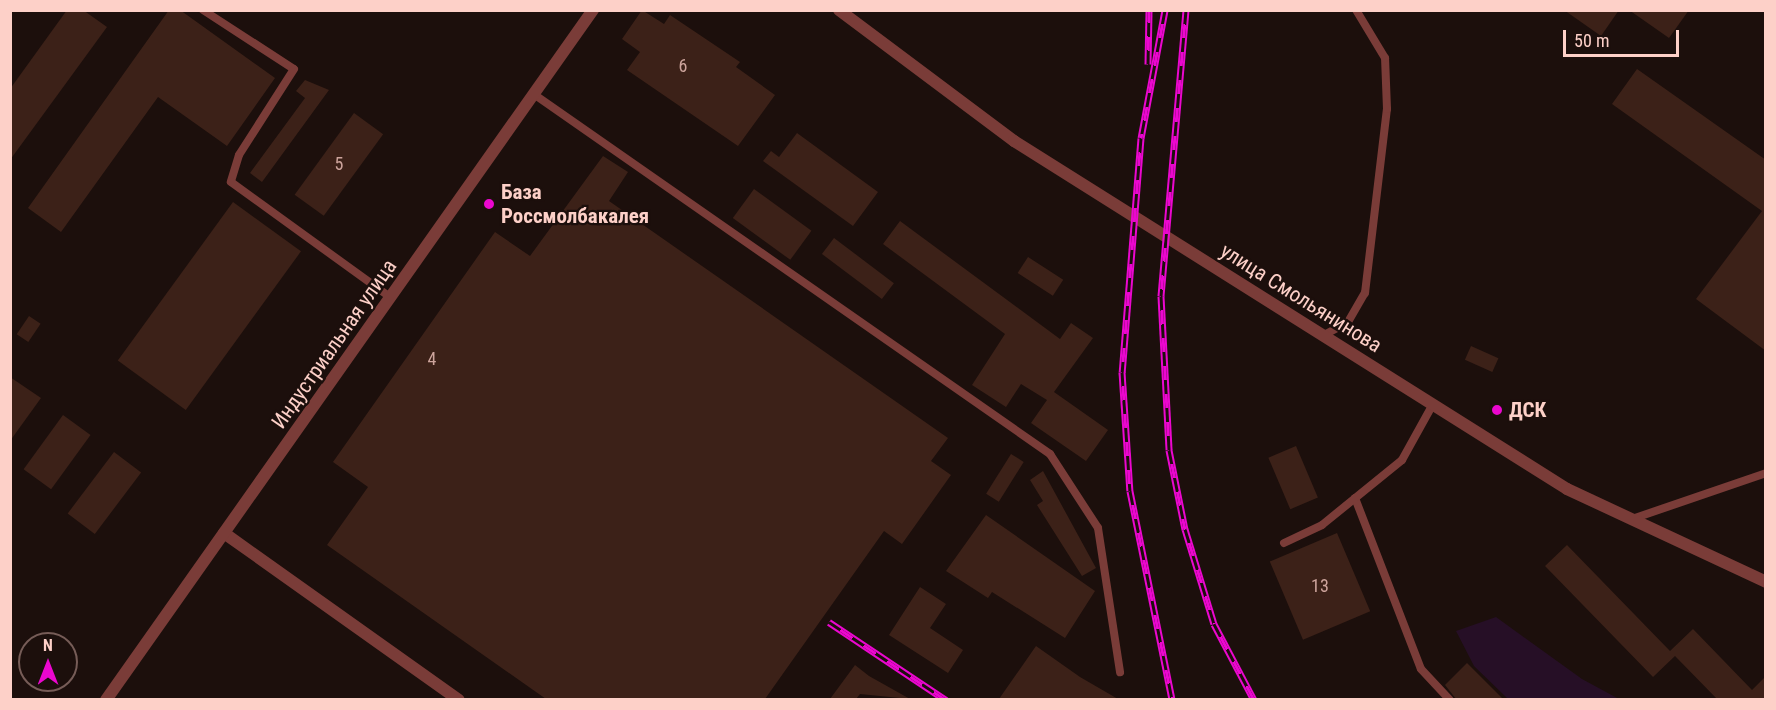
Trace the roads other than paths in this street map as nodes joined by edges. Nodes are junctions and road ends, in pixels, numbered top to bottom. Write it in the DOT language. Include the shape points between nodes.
graph roads {
  1 [pos="203,10"];
  2 [pos="593,10"];
  3 [pos="839,10"];
  4 [pos="1356,10"];
  5 [pos="535,95"];
  6 [pos="391,298"];
  7 [pos="1324,335"];
  8 [pos="1433,404"];
  9 [pos="1766,472"];
  10 [pos="1355,498"];
  11 [pos="1632,519"];
  12 [pos="224,533"];
  13 [pos="1284,543"];
  14 [pos="1766,582"];
  15 [pos="1120,672"];
  16 [pos="106,699"];
  17 [pos="459,699"];
  18 [pos="1450,699"];
  1 -- 6 [label="lane" via="294,69 239,155 231,182"];
  2 -- 5 [label="street, Индустриальная улица"];
  3 -- 7 [label="street, улица Смольянинова" via="1014,141"];
  4 -- 7 [label="lane" via="1385,58 1387,109 1365,293 1348,322"];
  5 -- 6 [label="street, Индустриальная улица"];
  5 -- 15 [label="lane" via="1050,454 1098,528"];
  6 -- 12 [label="street, Индустриальная улица"];
  7 -- 8 [label="street, улица Смольянинова"];
  8 -- 10 [label="lane" via="1402,460"];
  8 -- 11 [label="street, улица Смольянинова" via="1568,489"];
  9 -- 11 [label="lane"];
  10 -- 13 [label="lane" via="1322,525"];
  10 -- 18 [label="lane" via="1421,669"];
  11 -- 14 [label="street, улица Смольянинова"];
  12 -- 16 [label="street, Индустриальная улица"];
  12 -- 17 [label="street"];
}
